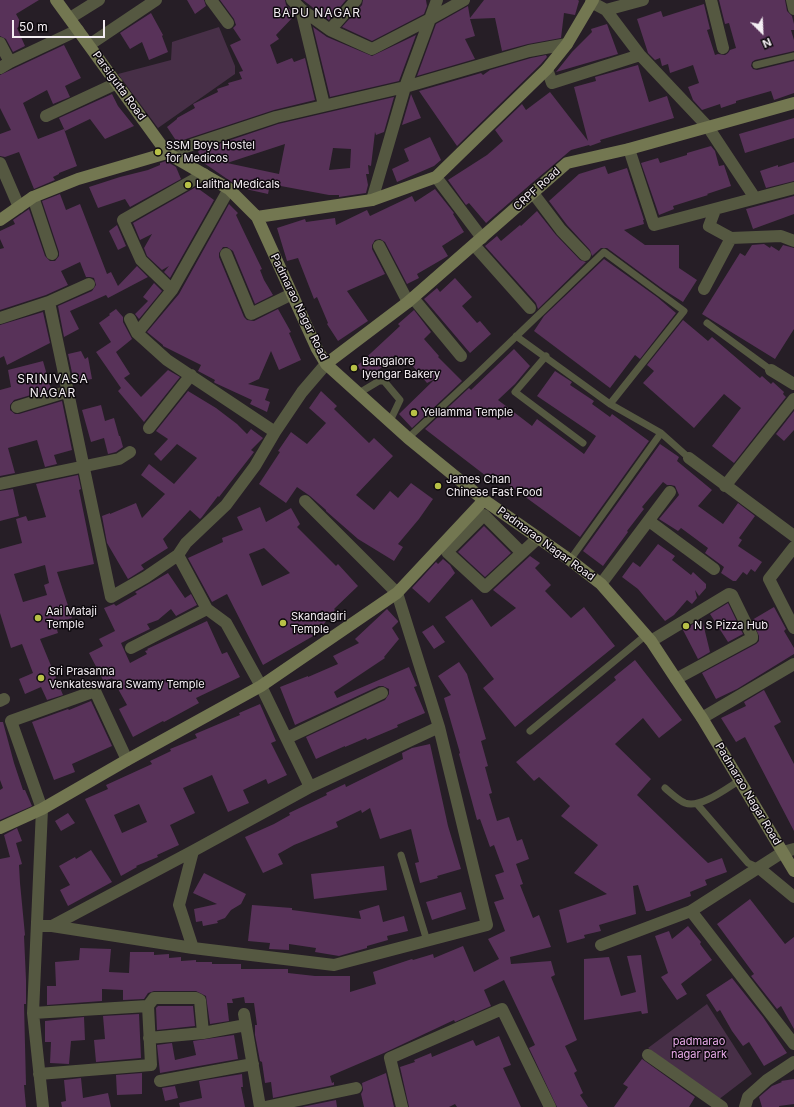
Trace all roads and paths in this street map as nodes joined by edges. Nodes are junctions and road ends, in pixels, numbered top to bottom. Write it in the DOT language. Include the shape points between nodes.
graph roads {
  1 [pos="56,0"];
  2 [pos="99,0"];
  3 [pos="156,0"];
  4 [pos="211,0"];
  5 [pos="356,0"];
  6 [pos="437,0"];
  7 [pos="464,0"];
  8 [pos="643,0"];
  9 [pos="711,0"];
  10 [pos="792,0"];
  11 [pos="592,1"];
  12 [pos="296,4"];
  13 [pos="606,10"];
  14 [pos="794,10"];
  15 [pos="70,18"];
  16 [pos="430,19"];
  17 [pos="228,23"];
  18 [pos="78,30"];
  19 [pos="330,30"];
  20 [pos="0,43"];
  21 [pos="567,44"];
  22 [pos="89,45"];
  23 [pos="723,48"];
  24 [pos="640,54"];
  25 [pos="794,56"];
  26 [pos="5,65"];
  27 [pos="756,65"];
  28 [pos="547,69"];
  29 [pos="117,83"];
  30 [pos="405,87"];
  31 [pos="794,103"];
  32 [pos="324,105"];
  33 [pos="46,116"];
  34 [pos="708,127"];
  35 [pos="629,149"];
  36 [pos="167,153"];
  37 [pos="0,162"];
  38 [pos="204,174"];
  39 [pos="436,177"];
  40 [pos="794,188"];
  41 [pos="228,189"];
  42 [pos="533,194"];
  43 [pos="33,197"];
  44 [pos="755,198"];
  45 [pos="372,200"];
  46 [pos="19,206"];
  47 [pos="715,210"];
  48 [pos="257,217"];
  49 [pos="0,220"];
  50 [pos="731,238"];
  51 [pos="478,241"];
  52 [pos="794,241"];
  53 [pos="380,246"];
  54 [pos="52,254"];
  55 [pos="226,254"];
  56 [pos="585,255"];
  57 [pos="89,284"];
  58 [pos="704,289"];
  59 [pos="172,290"];
  60 [pos="292,294"];
  61 [pos="410,300"];
  62 [pos="49,302"];
  63 [pos="530,308"];
  64 [pos="0,318"];
  65 [pos="130,319"];
  66 [pos="707,323"];
  67 [pos="137,334"];
  68 [pos="516,336"];
  69 [pos="461,356"];
  70 [pos="546,356"];
  71 [pos="326,364"];
  72 [pos="771,370"];
  73 [pos="190,375"];
  74 [pos="794,384"];
  75 [pos="69,391"];
  76 [pos="358,393"];
  77 [pos="794,399"];
  78 [pos="610,404"];
  79 [pos="17,407"];
  80 [pos="390,421"];
  81 [pos="149,428"];
  82 [pos="275,432"];
  83 [pos="661,433"];
  84 [pos="408,438"];
  85 [pos="582,443"];
  86 [pos="130,452"];
  87 [pos="689,458"];
  88 [pos="84,467"];
  89 [pos="0,484"];
  90 [pos="725,486"];
  91 [pos="670,492"];
  92 [pos="484,500"];
  93 [pos="305,501"];
  94 [pos="649,521"];
  95 [pos="794,536"];
  96 [pos="538,538"];
  97 [pos="794,546"];
  98 [pos="522,553"];
  99 [pos="178,555"];
  100 [pos="570,560"];
  101 [pos="714,569"];
  102 [pos="601,584"];
  103 [pos="397,593"];
  104 [pos="207,609"];
  105 [pos="794,628"];
  106 [pos="648,638"];
  107 [pos="131,648"];
  108 [pos="794,664"];
  109 [pos="676,679"];
  110 [pos="261,686"];
  111 [pos="382,693"];
  112 [pos="702,718"];
  113 [pos="439,727"];
  114 [pos="530,731"];
  115 [pos="287,738"];
  116 [pos="127,760"];
  117 [pos="740,780"];
  118 [pos="310,787"];
  119 [pos="665,788"];
  120 [pos="697,804"];
  121 [pos="42,809"];
  122 [pos="0,828"];
  123 [pos="789,850"];
  124 [pos="193,851"];
  125 [pos="401,855"];
  126 [pos="759,868"];
  127 [pos="794,871"];
  128 [pos="794,898"];
  129 [pos="690,911"];
  130 [pos="36,926"];
  131 [pos="52,926"];
  132 [pos="426,941"];
  133 [pos="601,945"];
  134 [pos="193,948"];
  135 [pos="148,1006"];
  136 [pos="33,1014"];
  137 [pos="203,1032"];
  138 [pos="149,1038"];
  139 [pos="794,1044"];
  140 [pos="648,1055"];
  141 [pos="794,1062"];
  142 [pos="253,1064"];
  143 [pos="39,1074"];
  144 [pos="160,1081"];
  145 [pos="356,1088"];
  146 [pos="43,1107"];
  147 [pos="260,1107"];
  148 [pos="265,1107"];
  149 [pos="402,1107"];
  150 [pos="550,1107"];
  151 [pos="722,1107"];
  152 [pos="745,1107"];
  1 -- 15 [label="street, Parsigutta Road"];
  2 -- 15 [label="street"];
  3 -- 22 [label="street"];
  4 -- 17 [label="street"];
  5 -- 19 [label="street"];
  6 -- 16 [label="street"];
  7 -- 16 [label="street"];
  8 -- 13 [label="street"];
  9 -- 23 [label="street"];
  10 -- 14 [label="street"];
  11 -- 13 [label="street"];
  11 -- 21 [label="street"];
  12 -- 19 [label="street"];
  12 -- 32 [label="street"];
  13 -- 24 [label="street"];
  15 -- 18 [label="street, Parsigutta Road"];
  16 -- 19 [label="street" via="372,49"];
  16 -- 30 [label="street"];
  18 -- 22 [label="street, Parsigutta Road"];
  18 -- 26 [label="street"];
  20 -- 26 [label="street"];
  21 -- 28 [label="street"];
  21 -- 30 [label="street" via="529,51"];
  22 -- 29 [label="street, Parsigutta Road"];
  24 -- 28 [label="street" via="552,83"];
  24 -- 34 [label="street"];
  25 -- 27 [label="lane"];
  28 -- 39 [label="street"];
  29 -- 33 [label="street"];
  29 -- 36 [label="street, Parsigutta Road"];
  30 -- 32 [label="street"];
  30 -- 45 [label="street"];
  31 -- 34 [label="street, CRPF Road"];
  32 -- 36 [label="street" via="276,117"];
  34 -- 35 [label="street, CRPF Road"];
  34 -- 44 [label="street"];
  35 -- 42 [label="street, CRPF Road" via="566,163"];
  35 -- 47 [label="street" via="654,225"];
  36 -- 38 [label="street, Padmarao Nagar Road"];
  36 -- 43 [label="street" via="78,179"];
  37 -- 46 [label="street"];
  38 -- 41 [label="street, Padmarao Nagar Road"];
  38 -- 59 [label="street" via="123,220 141,260"];
  39 -- 45 [label="street"];
  39 -- 51 [label="street"];
  40 -- 44 [label="street"];
  41 -- 48 [label="street, Padmarao Nagar Road"];
  41 -- 59 [label="street"];
  42 -- 51 [label="street, CRPF Road"];
  42 -- 56 [label="street" via="561,230"];
  43 -- 46 [label="street"];
  43 -- 54 [label="street"];
  44 -- 47 [label="street"];
  45 -- 48 [label="street"];
  46 -- 49 [label="street"];
  47 -- 50 [label="street" via="709,226"];
  48 -- 60 [label="street, Padmarao Nagar Road"];
  50 -- 52 [label="street" via="781,236"];
  50 -- 58 [label="street"];
  51 -- 61 [label="street, CRPF Road"];
  51 -- 63 [label="street"];
  53 -- 61 [label="street"];
  55 -- 60 [label="street" via="251,314"];
  57 -- 62 [label="street"];
  59 -- 67 [label="street"];
  60 -- 71 [label="street, Padmarao Nagar Road"];
  61 -- 69 [label="street"];
  61 -- 71 [label="street, CRPF Road"];
  62 -- 64 [label="street"];
  62 -- 75 [label="street"];
  65 -- 67 [label="street"];
  66 -- 72 [label="lane"];
  67 -- 73 [label="street" via="167,360"];
  68 -- 70 [label="lane"];
  68 -- 78 [label="lane" via="604,252 684,311"];
  68 -- 84 [label="lane"];
  70 -- 78 [label="lane"];
  70 -- 85 [label="lane" via="515,392"];
  71 -- 76 [label="street, Padmarao Nagar Road"];
  71 -- 82 [label="street" via="302,392"];
  72 -- 74 [label="street"];
  73 -- 81 [label="street"];
  73 -- 82 [label="street"];
  75 -- 79 [label="street"];
  75 -- 88 [label="street"];
  76 -- 80 [label="street, Padmarao Nagar Road"];
  76 -- 80 [label="lane" via="379,381 384,381 400,400"];
  77 -- 90 [label="street"];
  78 -- 83 [label="lane"];
  80 -- 84 [label="street, Padmarao Nagar Road"];
  82 -- 99 [label="street" via="226,505 186,543"];
  83 -- 87 [label="lane"];
  83 -- 100 [label="lane"];
  84 -- 92 [label="street, Padmarao Nagar Road"];
  86 -- 88 [label="street" via="119,459"];
  87 -- 90 [label="street"];
  88 -- 89 [label="street"];
  88 -- 99 [label="street" via="111,596 146,577"];
  90 -- 95 [label="street"];
  91 -- 94 [label="street"];
  92 -- 96 [label="street, Padmarao Nagar Road"];
  92 -- 103 [label="street"];
  93 -- 103 [label="street"];
  94 -- 101 [label="street"];
  94 -- 102 [label="street"];
  96 -- 98 [label="street"];
  96 -- 100 [label="street, Padmarao Nagar Road"];
  97 -- 105 [label="street" via="769,579"];
  98 -- 98 [label="street" via="485,587 447,552 484,515"];
  99 -- 104 [label="street"];
  100 -- 102 [label="street, Padmarao Nagar Road"];
  102 -- 106 [label="street, Padmarao Nagar Road"];
  103 -- 110 [label="street"];
  103 -- 113 [label="street"];
  104 -- 107 [label="street"];
  104 -- 110 [label="street" via="226,623"];
  106 -- 109 [label="street, Padmarao Nagar Road"];
  106 -- 109 [label="street" via="729,594 732,595 752,638"];
  106 -- 114 [label="lane"];
  108 -- 112 [label="street"];
  109 -- 112 [label="street, Padmarao Nagar Road"];
  110 -- 115 [label="street"];
  110 -- 116 [label="street"];
  111 -- 115 [label="street"];
  112 -- 117 [label="street, Padmarao Nagar Road"];
  113 -- 118 [label="street"];
  113 -- 132 [label="street" via="487,925"];
  115 -- 118 [label="street"];
  116 -- 121 [label="street"];
  116 -- 121 [label="street" via="95,691 11,721"];
  117 -- 120 [label="lane"];
  117 -- 123 [label="street, Padmarao Nagar Road"];
  118 -- 124 [label="street"];
  119 -- 120 [label="lane" via="686,804"];
  120 -- 126 [label="lane" via="748,863"];
  121 -- 122 [label="street"];
  121 -- 130 [label="street"];
  123 -- 126 [label="street"];
  123 -- 127 [label="street, Padmarao Nagar Road"];
  124 -- 131 [label="street"];
  124 -- 134 [label="street" via="179,905"];
  125 -- 132 [label="lane"];
  126 -- 128 [label="street"];
  126 -- 129 [label="street"];
  129 -- 133 [label="street"];
  129 -- 139 [label="street"];
  130 -- 131 [label="street"];
  130 -- 136 [label="street"];
  131 -- 134 [label="street"];
  132 -- 134 [label="street" via="334,965"];
  135 -- 136 [label="street"];
  135 -- 137 [label="street" via="154,998 196,998 200,1000"];
  135 -- 138 [label="street"];
  136 -- 143 [label="street"];
  137 -- 138 [label="street"];
  137 -- 142 [label="street" via="245,1020"];
  138 -- 143 [label="street" via="151,1065"];
  140 -- 151 [label="street"];
  141 -- 152 [label="street" via="767,1080 748,1097"];
  142 -- 144 [label="street"];
  142 -- 147 [label="street"];
  143 -- 146 [label="street"];
  145 -- 148 [label="street"];
  149 -- 150 [label="street" via="390,1058 502,1009"];
}
